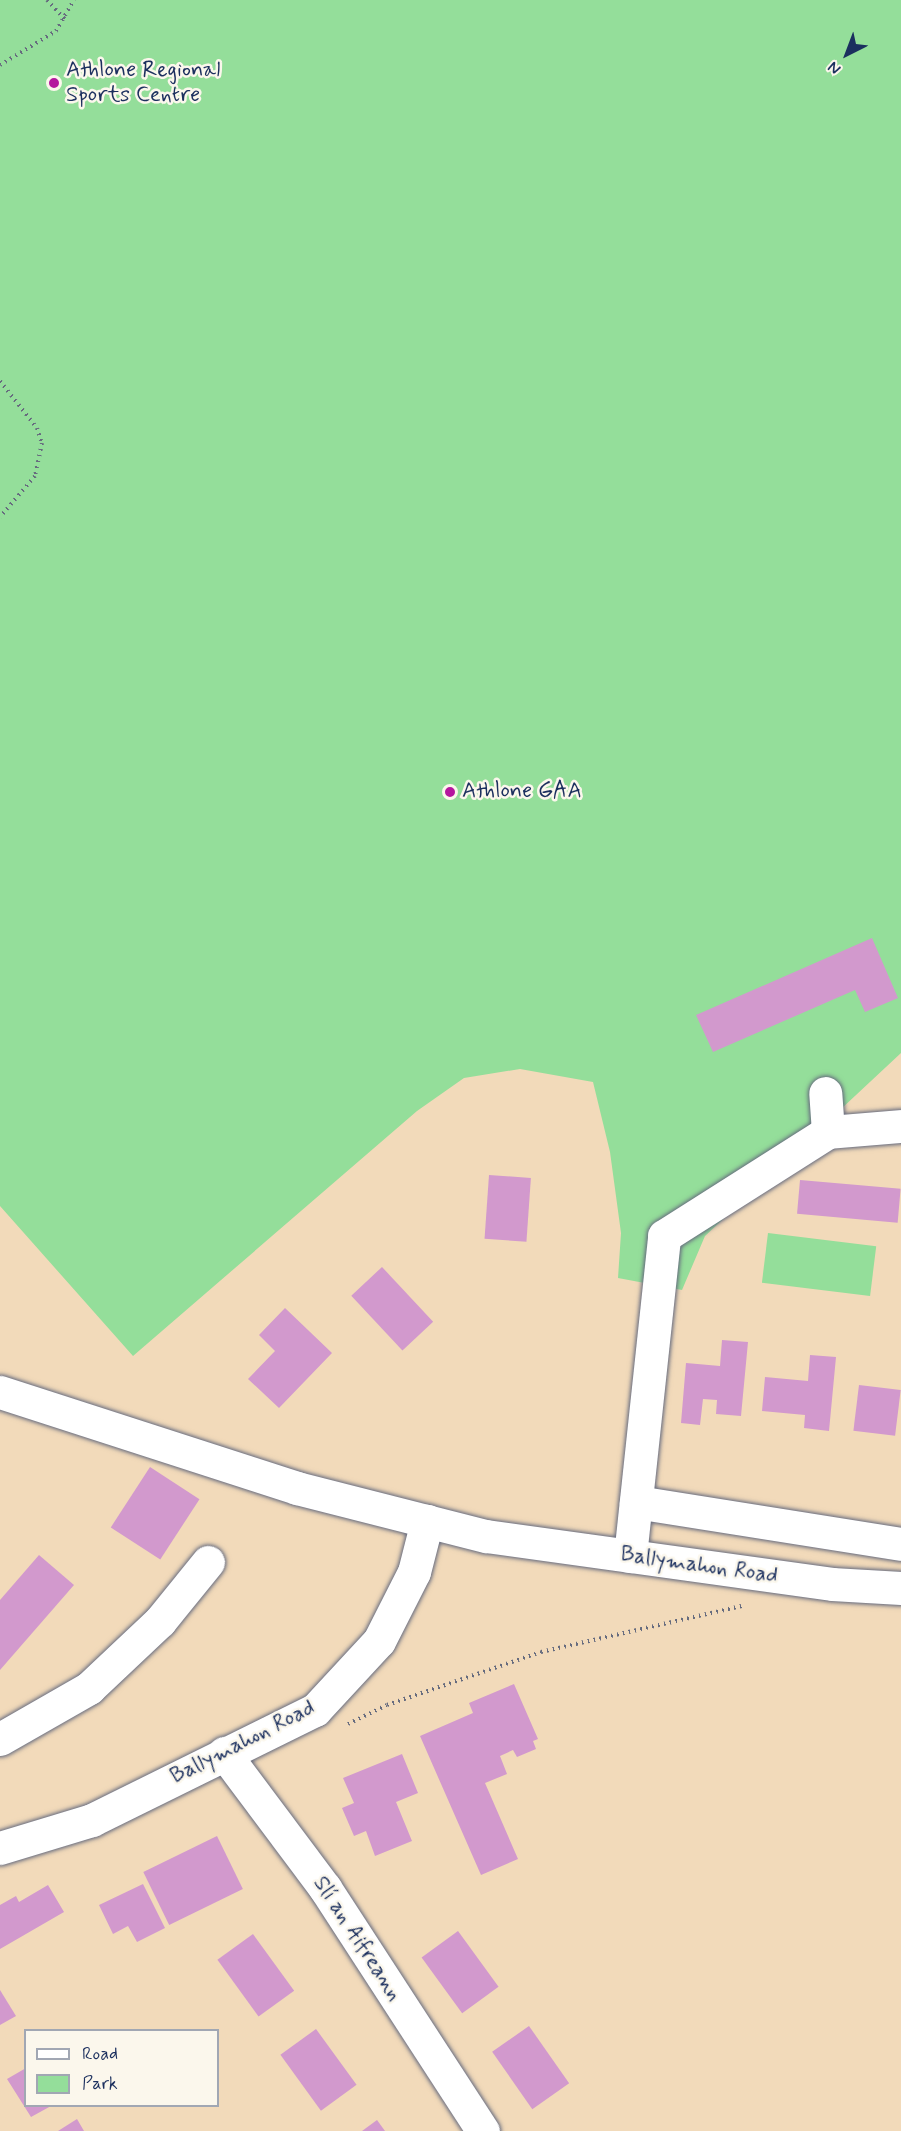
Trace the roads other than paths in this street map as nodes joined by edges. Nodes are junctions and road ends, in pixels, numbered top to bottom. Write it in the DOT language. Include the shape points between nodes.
graph roads {
  1 [pos="825,1093"];
  2 [pos="901,1126"];
  3 [pos="828,1132"];
  4 [pos="0,1392"];
  5 [pos="636,1502"];
  6 [pos="427,1521"];
  7 [pos="901,1544"];
  8 [pos="630,1556"];
  9 [pos="208,1562"];
  10 [pos="901,1588"];
  11 [pos="0,1739"];
  12 [pos="224,1753"];
  13 [pos="0,1848"];
  14 [pos="483,2131"];
  1 -- 3 [label="street"];
  2 -- 3 [label="street"];
  3 -- 5 [label="street" via="664,1236"];
  4 -- 6 [label="street, Ballymahon Road" via="297,1488"];
  5 -- 7 [label="street"];
  5 -- 8 [label="street"];
  6 -- 8 [label="street, Ballymahon Road" via="486,1536"];
  6 -- 12 [label="street, Ballymahon Road" via="414,1572 379,1641 315,1710"];
  8 -- 10 [label="street, Ballymahon Road" via="832,1584"];
  9 -- 11 [label="street" via="160,1621 89,1688"];
  12 -- 13 [label="street, Ballymahon Road" via="92,1820"];
  12 -- 14 [label="street, Slí an Aifreann" via="325,1888"];
}
